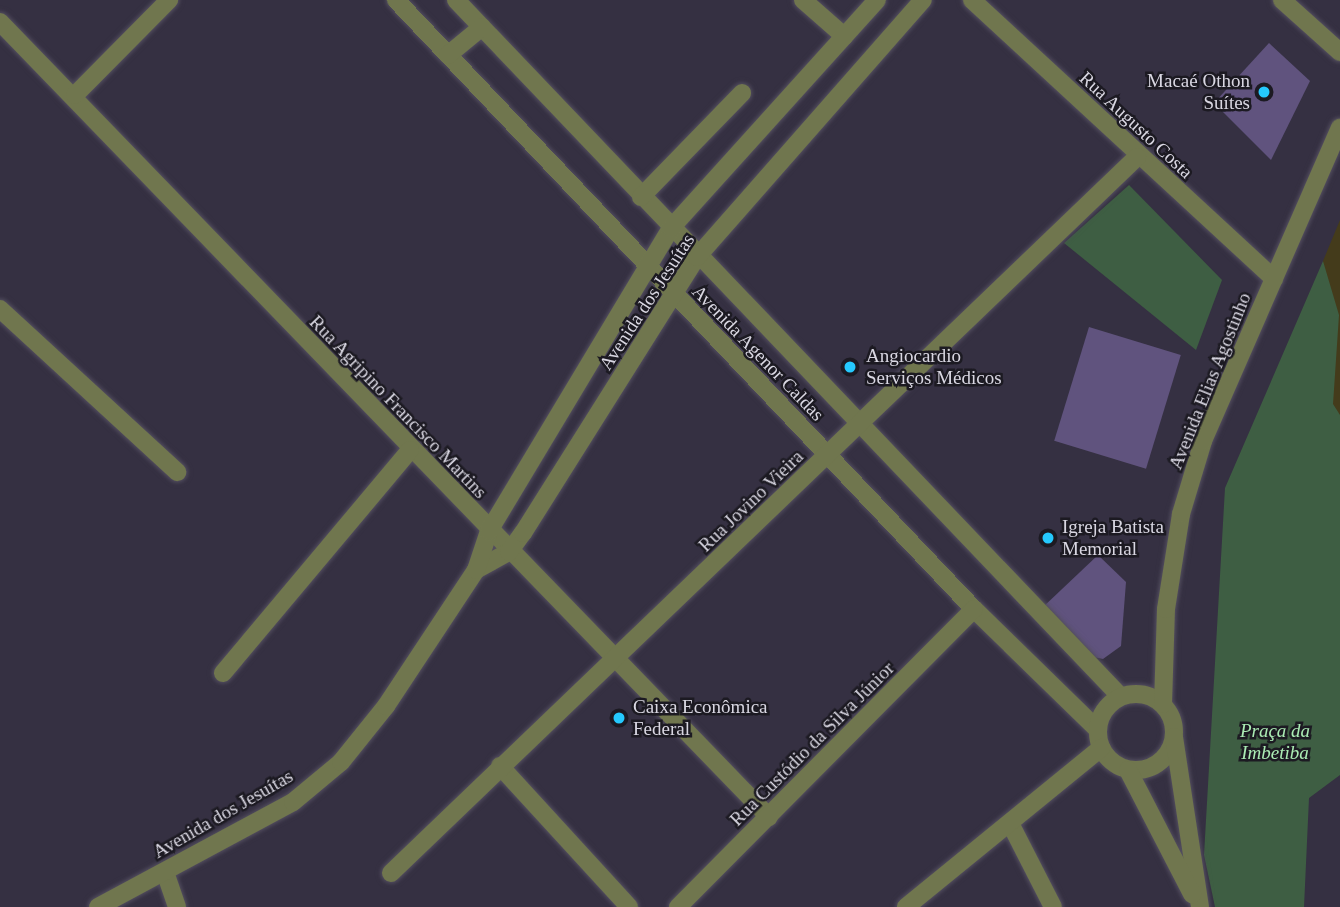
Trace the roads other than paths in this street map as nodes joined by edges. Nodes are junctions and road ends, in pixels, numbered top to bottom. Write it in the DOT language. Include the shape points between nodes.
graph roads {
  1 [pos="169,0"];
  2 [pos="396,0"];
  3 [pos="456,0"];
  4 [pos="803,0"];
  5 [pos="877,0"];
  6 [pos="923,0"];
  7 [pos="972,0"];
  8 [pos="1282,0"];
  9 [pos="0,22"];
  10 [pos="482,27"];
  11 [pos="844,36"];
  12 [pos="1340,52"];
  13 [pos="448,55"];
  14 [pos="742,93"];
  15 [pos="75,95"];
  16 [pos="1340,128"];
  17 [pos="1137,157"];
  18 [pos="641,197"];
  19 [pos="671,228"];
  20 [pos="697,257"];
  21 [pos="647,268"];
  22 [pos="1274,279"];
  23 [pos="675,297"];
  24 [pos="0,309"];
  25 [pos="859,426"];
  26 [pos="410,450"];
  27 [pos="828,456"];
  28 [pos="177,472"];
  29 [pos="489,531"];
  30 [pos="509,552"];
  31 [pos="476,570"];
  32 [pos="974,609"];
  33 [pos="616,662"];
  34 [pos="223,673"];
  35 [pos="1120,696"];
  36 [pos="1163,704"];
  37 [pos="1097,729"];
  38 [pos="1174,737"];
  39 [pos="1101,748"];
  40 [pos="500,766"];
  41 [pos="1128,770"];
  42 [pos="769,817"];
  43 [pos="1011,825"];
  44 [pos="165,872"];
  45 [pos="391,873"];
  46 [pos="98,907"];
  47 [pos="177,907"];
  48 [pos="629,907"];
  49 [pos="678,907"];
  50 [pos="906,907"];
  51 [pos="1053,907"];
  52 [pos="1199,907"];
  1 -- 15 [label="street"];
  2 -- 13 [label="street, Avenida Agenor Caldas"];
  3 -- 10 [label="street, Avenida Agenor Caldas"];
  4 -- 11 [label="street"];
  5 -- 11 [label="street, Avenida dos Jesuítas"];
  6 -- 20 [label="street, Avenida dos Jesuítas"];
  7 -- 17 [label="street, Rua Augusto Costa"];
  8 -- 12 [label="street"];
  9 -- 15 [label="street, Rua Agripino Francisco Martins"];
  10 -- 13 [label="street"];
  10 -- 18 [label="street, Avenida Agenor Caldas"];
  11 -- 19 [label="street, Avenida dos Jesuítas"];
  13 -- 21 [label="street, Avenida Agenor Caldas"];
  14 -- 18 [label="street"];
  15 -- 26 [label="street, Rua Agripino Francisco Martins"];
  16 -- 22 [label="street, Avenida Elias Agostinho"];
  17 -- 22 [label="street, Rua Augusto Costa"];
  17 -- 25 [label="street, Rua Jovino Vieira"];
  18 -- 19 [label="street, Avenida Agenor Caldas"];
  19 -- 20 [label="street, Avenida Agenor Caldas"];
  19 -- 21 [label="street, Avenida dos Jesuítas"];
  20 -- 23 [label="street, Avenida dos Jesuítas"];
  20 -- 25 [label="street, Avenida Agenor Caldas"];
  21 -- 23 [label="street, Avenida Agenor Caldas"];
  21 -- 29 [label="street, Avenida dos Jesuítas"];
  22 -- 36 [label="street, Avenida Elias Agostinho" via="1203,441 1181,514 1166,609"];
  23 -- 27 [label="street, Avenida Agenor Caldas"];
  23 -- 30 [label="street, Avenida dos Jesuítas"];
  24 -- 28 [label="street"];
  25 -- 27 [label="street, Rua Jovino Vieira"];
  25 -- 35 [label="street, Avenida Agenor Caldas"];
  26 -- 29 [label="street, Rua Agripino Francisco Martins"];
  26 -- 34 [label="street"];
  27 -- 32 [label="street, Avenida Agenor Caldas"];
  27 -- 33 [label="street, Rua Jovino Vieira"];
  29 -- 30 [label="street, Rua Agripino Francisco Martins"];
  29 -- 31 [label="street, Avenida dos Jesuítas"];
  30 -- 31 [label="street, Avenida dos Jesuítas"];
  30 -- 33 [label="street, Rua Agripino Francisco Martins"];
  31 -- 44 [label="street, Avenida dos Jesuítas" via="386,706 341,761 293,803"];
  32 -- 37 [label="street, Avenida Agenor Caldas"];
  32 -- 42 [label="street, Rua Custódio da Silva Júnior"];
  33 -- 40 [label="street, Rua Jovino Vieira"];
  33 -- 42 [label="street, Rua Agripino Francisco Martins" via="659,700"];
  35 -- 36 [label="street" via="1143,694"];
  35 -- 37 [label="street" via="1104,710"];
  36 -- 38 [label="street" via="1173,719"];
  37 -- 39 [label="street"];
  38 -- 41 [label="street" via="1166,756 1158,762"];
  38 -- 52 [label="street"];
  39 -- 41 [label="street" via="1112,763"];
  39 -- 43 [label="street"];
  40 -- 45 [label="street, Rua Jovino Vieira"];
  40 -- 48 [label="street"];
  41 -- 52 [label="street"];
  42 -- 49 [label="street, Rua Custódio da Silva Júnior"];
  43 -- 50 [label="street"];
  43 -- 51 [label="street"];
  44 -- 46 [label="street, Avenida dos Jesuítas"];
  44 -- 47 [label="street"];
}
